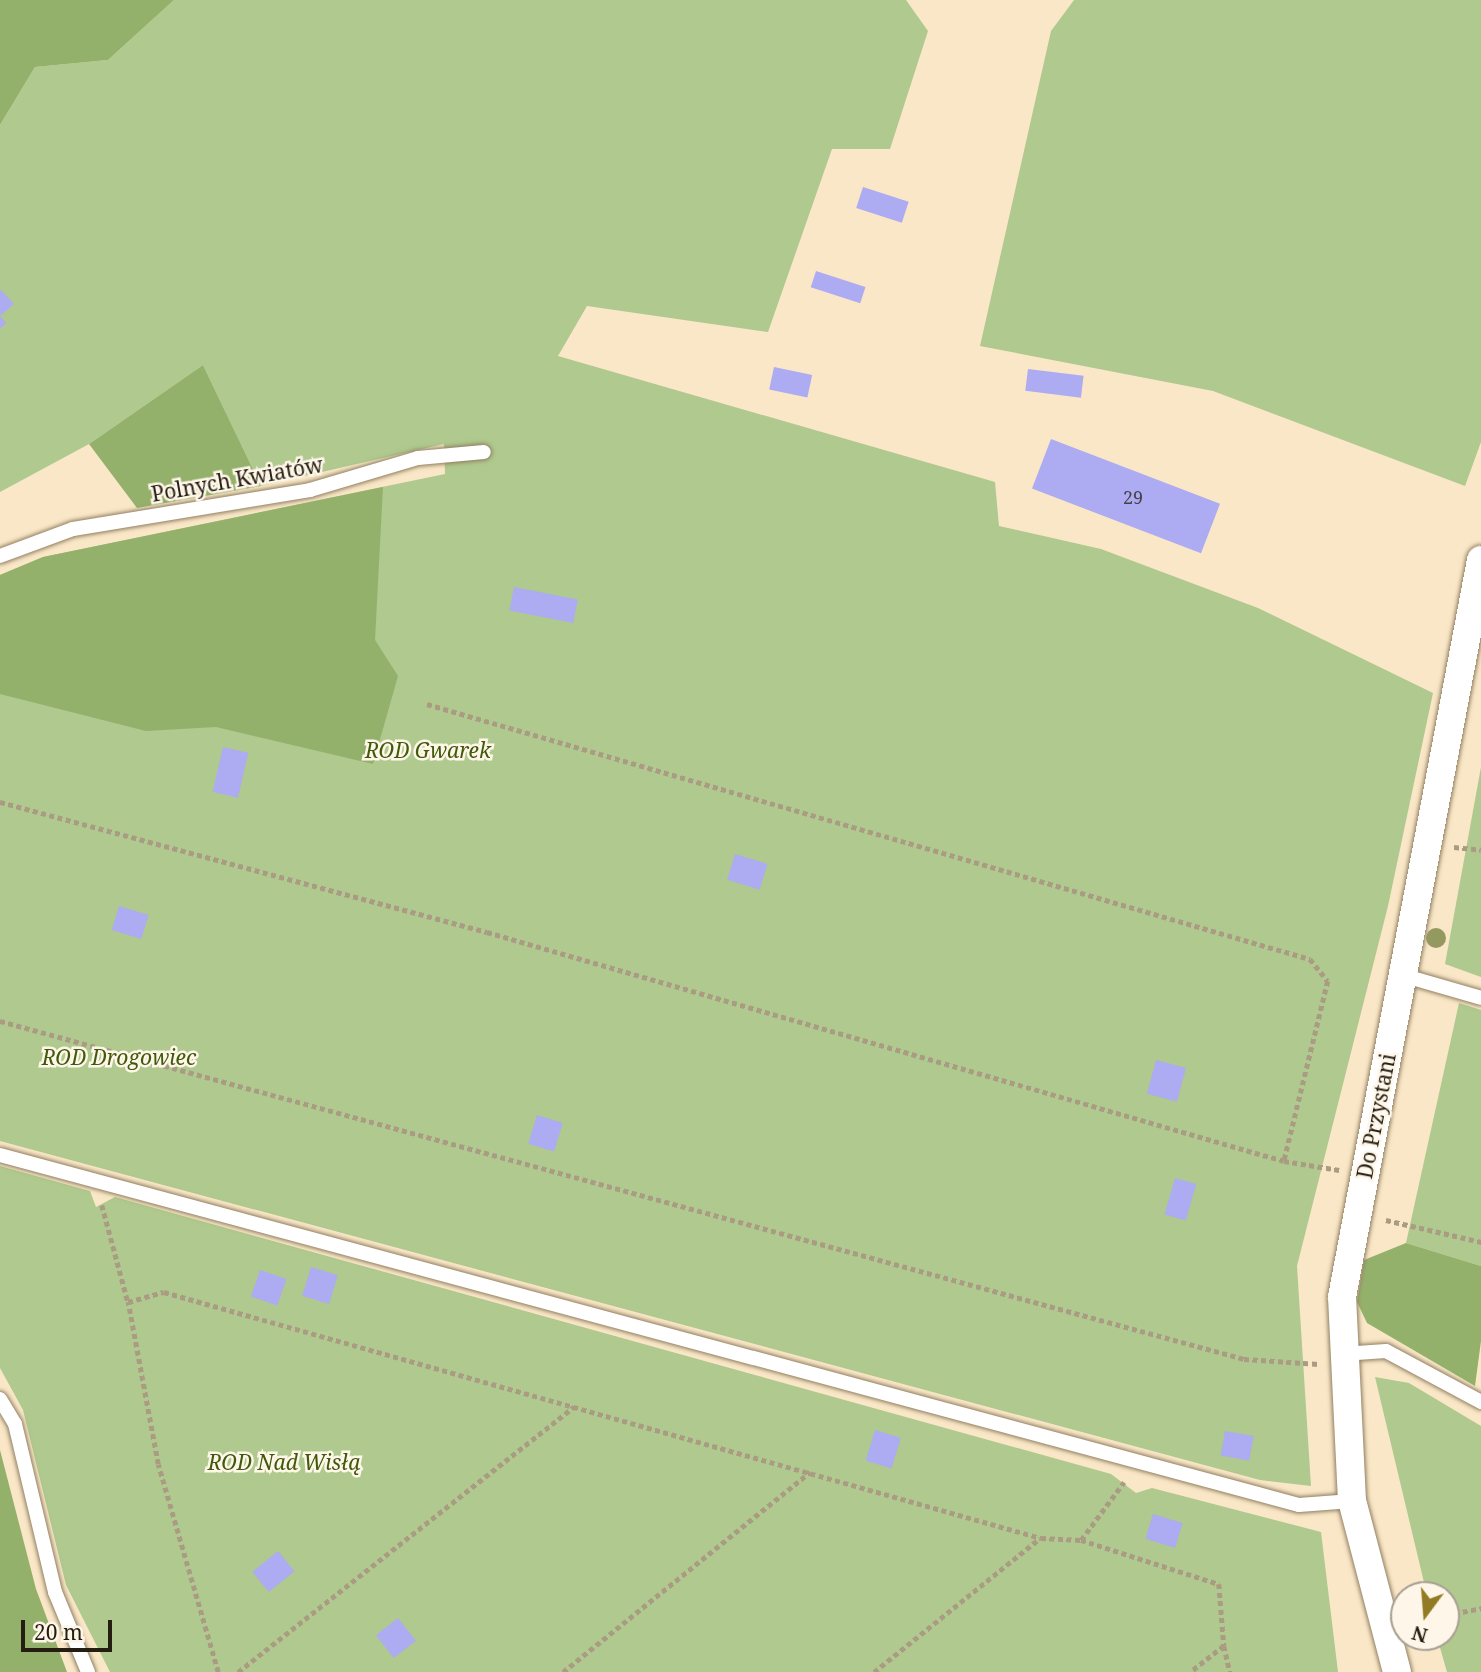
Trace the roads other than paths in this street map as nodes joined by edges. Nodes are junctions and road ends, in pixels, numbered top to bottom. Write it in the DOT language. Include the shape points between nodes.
graph roads {
  1 [pos="484,452"];
  2 [pos="0,556"];
  3 [pos="1481,561"];
  4 [pos="1405,976"];
  5 [pos="1481,998"];
  6 [pos="0,1155"];
  7 [pos="1342,1354"];
  8 [pos="0,1399"];
  9 [pos="1481,1402"];
  10 [pos="1352,1501"];
  11 [pos="88,1672"];
  12 [pos="1397,1672"];
  1 -- 2 [label="lane, Polnych Kwiatów" via="418,458 310,489 73,529"];
  3 -- 4 [label="street, Do Przystani"];
  4 -- 5 [label="lane"];
  4 -- 7 [label="street, Do Przystani" via="1342,1297"];
  6 -- 10 [label="lane" via="1299,1505"];
  7 -- 9 [label="lane" via="1386,1352"];
  7 -- 10 [label="street, Do Przystani"];
  8 -- 11 [label="lane" via="15,1424 55,1592"];
  10 -- 12 [label="street, Do Przystani"];
}
